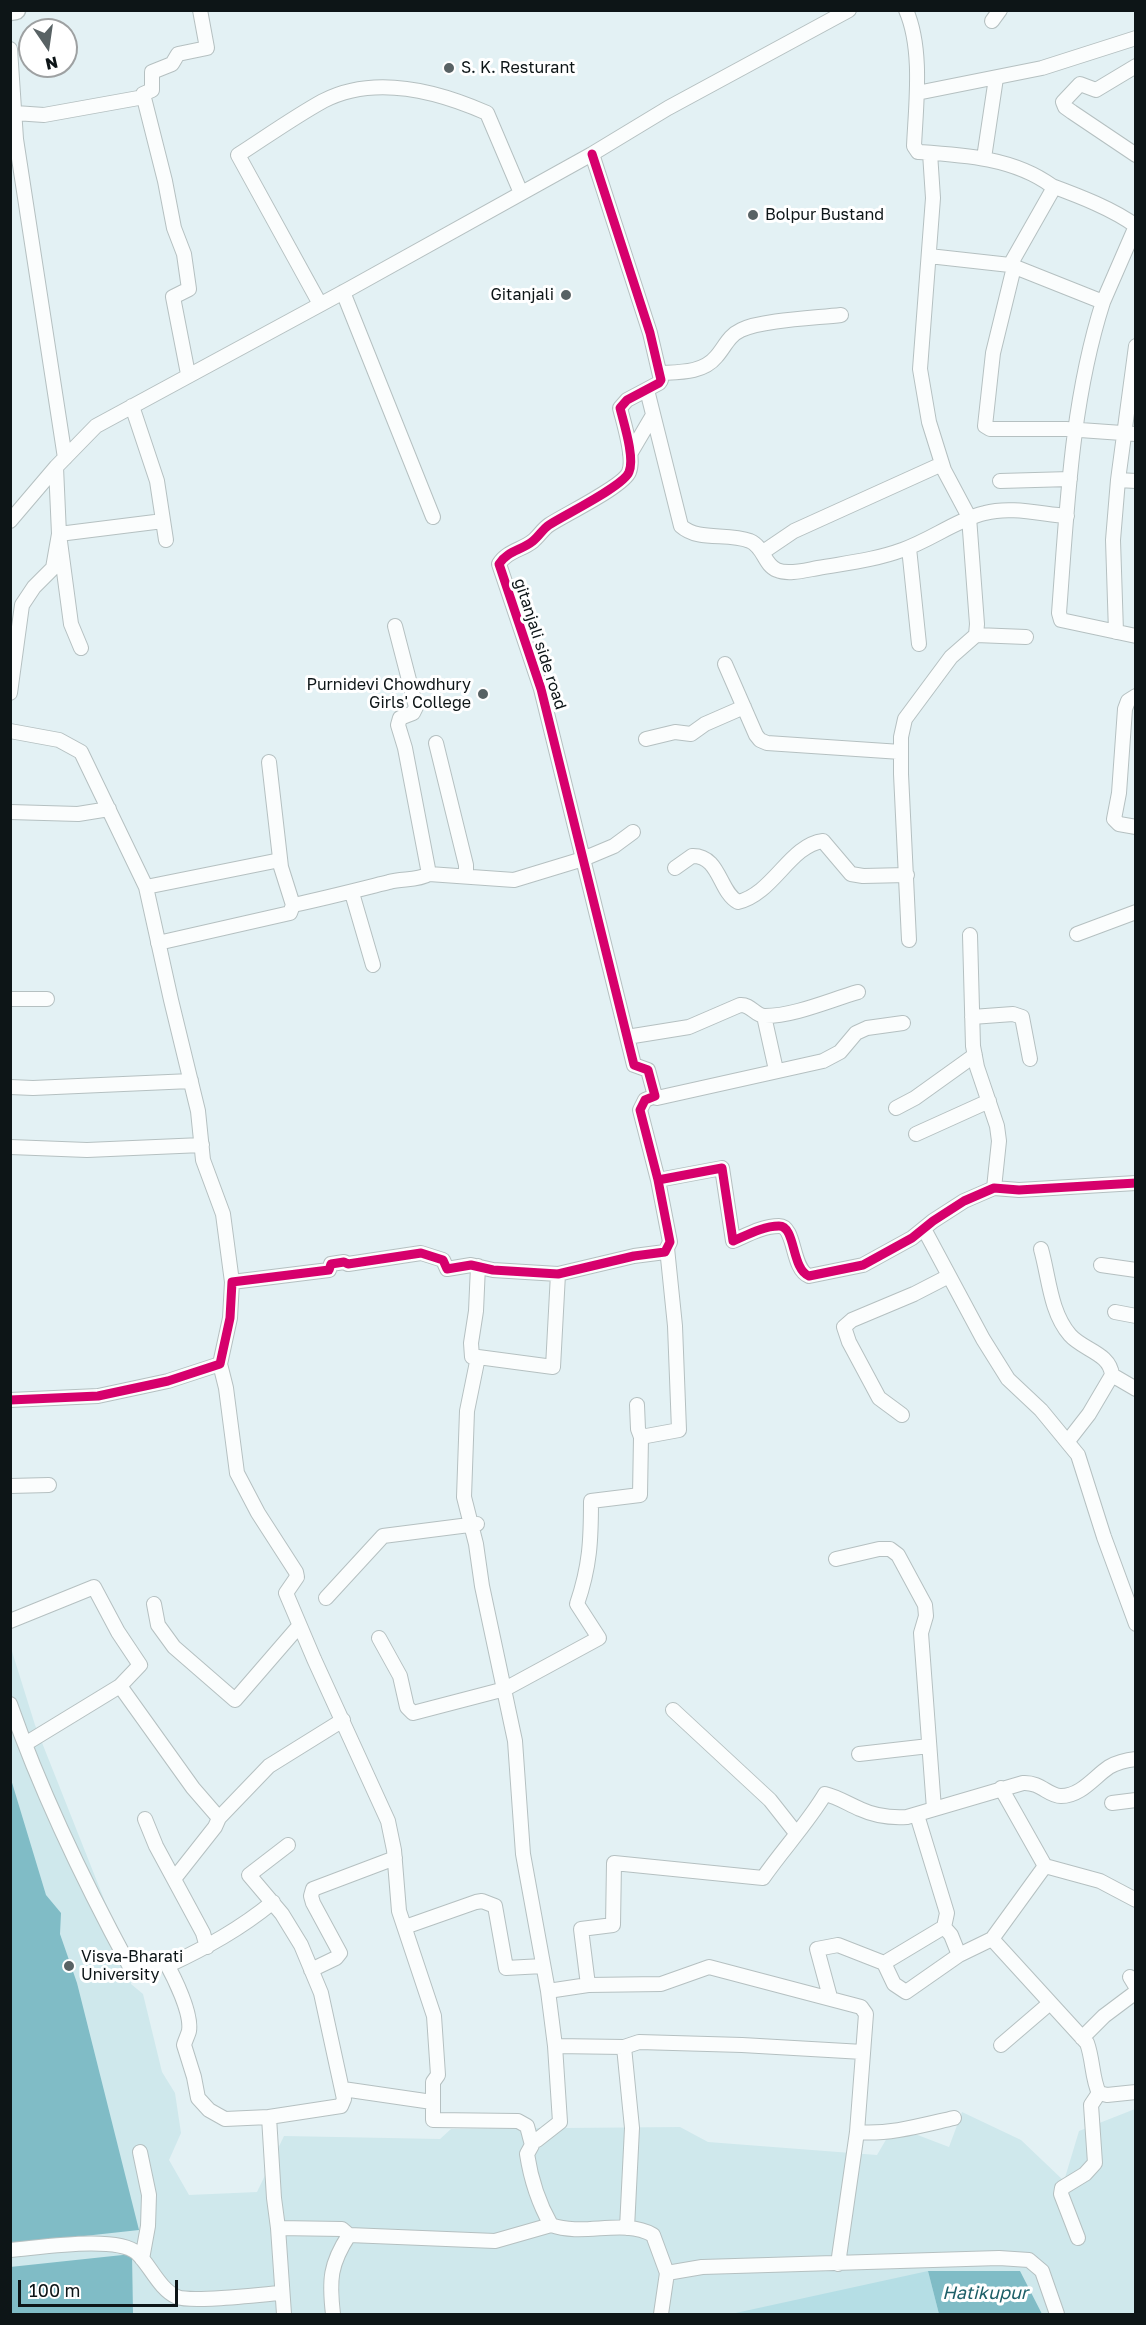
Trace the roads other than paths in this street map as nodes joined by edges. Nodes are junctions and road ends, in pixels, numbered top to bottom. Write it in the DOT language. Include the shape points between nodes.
graph roads {
  1 [pos="16,10"];
  2 [pos="200,10"];
  3 [pos="849,10"];
  4 [pos="906,10"];
  5 [pos="10,11"];
  6 [pos="1136,38"];
  7 [pos="10,49"];
  8 [pos="1136,66"];
  9 [pos="996,78"];
  10 [pos="917,93"];
  11 [pos="144,97"];
  12 [pos="14,123"];
  13 [pos="930,153"];
  14 [pos="592,154"];
  15 [pos="1136,154"];
  16 [pos="984,158"];
  17 [pos="1052,186"];
  18 [pos="521,194"];
  19 [pos="1135,226"];
  20 [pos="929,256"];
  21 [pos="1012,266"];
  22 [pos="344,292"];
  23 [pos="1103,302"];
  24 [pos="320,304"];
  25 [pos="841,315"];
  26 [pos="1136,346"];
  27 [pos="660,373"];
  28 [pos="188,375"];
  29 [pos="1133,376"];
  30 [pos="647,390"];
  31 [pos="132,406"];
  32 [pos="653,415"];
  33 [pos="1076,430"];
  34 [pos="1130,434"];
  35 [pos="630,454"];
  36 [pos="60,463"];
  37 [pos="942,464"];
  38 [pos="1070,479"];
  39 [pos="1118,480"];
  40 [pos="1000,481"];
  41 [pos="1136,481"];
  42 [pos="1067,516"];
  43 [pos="433,517"];
  44 [pos="969,517"];
  45 [pos="10,521"];
  46 [pos="163,521"];
  47 [pos="59,534"];
  48 [pos="166,540"];
  49 [pos="909,548"];
  50 [pos="763,552"];
  51 [pos="395,626"];
  52 [pos="1116,632"];
  53 [pos="976,635"];
  54 [pos="1026,636"];
  55 [pos="1136,636"];
  56 [pos="919,644"];
  57 [pos="81,648"];
  58 [pos="725,664"];
  59 [pos="10,693"];
  60 [pos="1136,696"];
  61 [pos="744,707"];
  62 [pos="10,730"];
  63 [pos="646,739"];
  64 [pos="436,743"];
  65 [pos="901,752"];
  66 [pos="269,762"];
  67 [pos="109,808"];
  68 [pos="10,812"];
  69 [pos="1136,827"];
  70 [pos="633,832"];
  71 [pos="583,859"];
  72 [pos="280,860"];
  73 [pos="675,868"];
  74 [pos="429,874"];
  75 [pos="907,875"];
  76 [pos="466,876"];
  77 [pos="146,887"];
  78 [pos="352,893"];
  79 [pos="293,904"];
  80 [pos="1136,912"];
  81 [pos="1077,934"];
  82 [pos="970,935"];
  83 [pos="909,940"];
  84 [pos="158,943"];
  85 [pos="373,965"];
  86 [pos="858,992"];
  87 [pos="10,999"];
  88 [pos="47,999"];
  89 [pos="764,1016"];
  90 [pos="972,1017"];
  91 [pos="903,1023"];
  92 [pos="627,1037"];
  93 [pos="975,1054"];
  94 [pos="1030,1059"];
  95 [pos="776,1070"];
  96 [pos="191,1081"];
  97 [pos="10,1087"];
  98 [pos="655,1096"];
  99 [pos="989,1101"];
  100 [pos="896,1107"];
  101 [pos="916,1134"];
  102 [pos="201,1145"];
  103 [pos="10,1147"];
  104 [pos="658,1180"];
  105 [pos="1136,1183"];
  106 [pos="994,1188"];
  107 [pos="924,1228"];
  108 [pos="667,1248"];
  109 [pos="1041,1249"];
  110 [pos="1101,1265"];
  111 [pos="478,1266"];
  112 [pos="1136,1270"];
  113 [pos="558,1274"];
  114 [pos="949,1276"];
  115 [pos="232,1282"];
  116 [pos="1114,1312"];
  117 [pos="1136,1316"];
  118 [pos="478,1357"];
  119 [pos="220,1364"];
  120 [pos="1112,1375"];
  121 [pos="1136,1389"];
  122 [pos="10,1400"];
  123 [pos="637,1405"];
  124 [pos="902,1415"];
  125 [pos="641,1437"];
  126 [pos="1068,1441"];
  127 [pos="49,1485"];
  128 [pos="10,1486"];
  129 [pos="474,1524"];
  130 [pos="836,1559"];
  131 [pos="326,1598"];
  132 [pos="154,1604"];
  133 [pos="10,1621"];
  134 [pos="1136,1624"];
  135 [pos="299,1626"];
  136 [pos="379,1638"];
  137 [pos="120,1686"];
  138 [pos="505,1689"];
  139 [pos="10,1704"];
  140 [pos="673,1710"];
  141 [pos="343,1720"];
  142 [pos="26,1744"];
  143 [pos="929,1746"];
  144 [pos="859,1754"];
  145 [pos="1136,1759"];
  146 [pos="1001,1788"];
  147 [pos="1136,1800"];
  148 [pos="1112,1803"];
  149 [pos="934,1809"];
  150 [pos="917,1815"];
  151 [pos="219,1818"];
  152 [pos="145,1819"];
  153 [pos="796,1833"];
  154 [pos="288,1845"];
  155 [pos="395,1858"];
  156 [pos="1045,1866"];
  157 [pos="174,1879"];
  158 [pos="1136,1900"];
  159 [pos="273,1902"];
  160 [pos="405,1927"];
  161 [pos="944,1927"];
  162 [pos="992,1939"];
  163 [pos="207,1947"];
  164 [pos="959,1956"];
  165 [pos="165,1961"];
  166 [pos="884,1963"];
  167 [pos="543,1966"];
  168 [pos="311,1970"];
  169 [pos="588,1985"];
  170 [pos="548,1990"];
  171 [pos="1136,1992"];
  172 [pos="830,1997"];
  173 [pos="1050,2003"];
  174 [pos="1082,2038"];
  175 [pos="1001,2045"];
  176 [pos="555,2046"];
  177 [pos="624,2047"];
  178 [pos="862,2052"];
  179 [pos="343,2089"];
  180 [pos="1136,2092"];
  181 [pos="1100,2093"];
  182 [pos="432,2102"];
  183 [pos="269,2117"];
  184 [pos="954,2118"];
  185 [pos="857,2132"];
  186 [pos="531,2141"];
  187 [pos="140,2152"];
  188 [pos="551,2225"];
  189 [pos="278,2228"];
  190 [pos="627,2228"];
  191 [pos="349,2235"];
  192 [pos="1078,2238"];
  193 [pos="10,2250"];
  194 [pos="142,2259"];
  195 [pos="838,2264"];
  196 [pos="667,2273"];
  197 [pos="282,2293"];
  198 [pos="284,2314"];
  199 [pos="333,2314"];
  200 [pos="661,2314"];
  201 [pos="1057,2314"];
  1 -- 5 [label="main road"];
  2 -- 11 [label="street" via="207,48 178,54 172,64 152,72 152,90"];
  3 -- 14 [label="street"];
  4 -- 10 [label="street" via="912,24"];
  6 -- 9 [label="street" via="1062,63"];
  7 -- 12 [label="street"];
  8 -- 15 [label="street" via="1096,90 1077,85 1063,102"];
  9 -- 10 [label="street"];
  9 -- 16 [label="street"];
  10 -- 13 [label="street" via="914,146 918,152"];
  11 -- 12 [label="street"];
  11 -- 28 [label="street" via="174,228 184,254 189,289 173,297"];
  12 -- 36 [label="street"];
  13 -- 16 [label="street"];
  13 -- 20 [label="street" via="933,198"];
  14 -- 18 [label="street"];
  14 -- 27 [label="street"];
  16 -- 17 [label="street" via="1025,171"];
  17 -- 19 [label="street"];
  17 -- 21 [label="street" via="1053,191"];
  18 -- 22 [label="street"];
  18 -- 24 [label="street" via="487,113 456,99 406,89 368,87 325,100 238,155"];
  19 -- 23 [label="street"];
  20 -- 21 [label="street"];
  20 -- 37 [label="street" via="920,369 929,422"];
  21 -- 23 [label="street"];
  21 -- 33 [label="street" via="993,353 986,426"];
  22 -- 24 [label="street"];
  22 -- 43 [label="street"];
  23 -- 33 [label="street" via="1094,330"];
  24 -- 28 [label="street"];
  25 -- 27 [label="street" via="741,330 706,365 691,371"];
  26 -- 29 [label="street"];
  27 -- 30 [label="street" via="659,383"];
  28 -- 31 [label="street"];
  29 -- 34 [label="street"];
  30 -- 32 [label="street"];
  30 -- 35 [label="street" via="620,408"];
  31 -- 36 [label="street" via="96,426"];
  31 -- 46 [label="street" via="157,481"];
  32 -- 35 [label="street"];
  32 -- 50 [label="street" via="681,526 696,535 750,541"];
  33 -- 34 [label="street"];
  33 -- 38 [label="street"];
  34 -- 39 [label="street"];
  35 -- 71 [label="street, gitanjali side road" via="626,477 547,526 532,542 503,557 499,564 541,689"];
  36 -- 45 [label="street"];
  36 -- 47 [label="street"];
  37 -- 44 [label="street"];
  37 -- 50 [label="street" via="794,531"];
  38 -- 40 [label="street"];
  38 -- 42 [label="street"];
  39 -- 41 [label="street"];
  39 -- 52 [label="street" via="1113,540"];
  42 -- 44 [label="street" via="1001,510"];
  42 -- 52 [label="street" via="1061,620"];
  44 -- 49 [label="street"];
  44 -- 53 [label="street"];
  46 -- 47 [label="street"];
  46 -- 48 [label="street"];
  47 -- 57 [label="street" via="71,624"];
  47 -- 59 [label="street" via="53,568 22,605"];
  49 -- 50 [label="street" via="790,572 775,569"];
  49 -- 56 [label="street"];
  51 -- 74 [label="street" via="417,707 400,718 398,726"];
  52 -- 55 [label="street"];
  53 -- 54 [label="street"];
  53 -- 65 [label="street" via="951,657 905,718"];
  58 -- 61 [label="street"];
  60 -- 69 [label="street" via="1125,709 1114,819"];
  61 -- 63 [label="street" via="691,734 675,732"];
  61 -- 65 [label="street" via="756,735 767,743"];
  62 -- 67 [label="street" via="59,740 81,752"];
  64 -- 76 [label="street"];
  65 -- 75 [label="street"];
  66 -- 72 [label="street"];
  67 -- 68 [label="street" via="78,814"];
  67 -- 77 [label="street"];
  70 -- 71 [label="street" via="614,846"];
  71 -- 76 [label="street" via="514,880"];
  71 -- 92 [label="street, gitanjali side road"];
  72 -- 77 [label="street"];
  72 -- 79 [label="street"];
  73 -- 75 [label="street" via="692,856 703,858 738,902 750,898 815,842 828,845 851,874"];
  74 -- 76 [label="street"];
  74 -- 78 [label="street"];
  75 -- 83 [label="street"];
  77 -- 84 [label="street"];
  78 -- 79 [label="street"];
  78 -- 85 [label="street"];
  79 -- 84 [label="street" via="290,913"];
  80 -- 81 [label="street"];
  82 -- 90 [label="street"];
  84 -- 96 [label="street"];
  86 -- 89 [label="street"];
  87 -- 88 [label="street"];
  89 -- 92 [label="street" via="740,1005 689,1027"];
  89 -- 95 [label="street"];
  90 -- 93 [label="street"];
  90 -- 94 [label="street" via="1022,1017"];
  91 -- 95 [label="street" via="856,1033 840,1052 823,1061"];
  92 -- 98 [label="street, gitanjali side road" via="634,1065 648,1070"];
  93 -- 99 [label="street"];
  93 -- 100 [label="street" via="915,1098"];
  95 -- 98 [label="street"];
  96 -- 97 [label="street"];
  96 -- 102 [label="street"];
  98 -- 104 [label="street" via="645,1100 640,1110"];
  99 -- 101 [label="street"];
  99 -- 106 [label="street" via="999,1141"];
  102 -- 103 [label="street" via="87,1150"];
  102 -- 115 [label="street" via="223,1214"];
  104 -- 107 [label="street" via="722,1168 733,1241 762,1229 785,1227 802,1274 809,1276 863,1265"];
  104 -- 108 [label="street" via="670,1242"];
  105 -- 106 [label="street"];
  106 -- 107 [label="street" via="964,1201"];
  107 -- 114 [label="street"];
  108 -- 113 [label="street" via="664,1252"];
  108 -- 125 [label="street" via="679,1430"];
  109 -- 120 [label="street" via="1058,1318 1072,1338 1106,1360"];
  110 -- 112 [label="street"];
  111 -- 113 [label="street"];
  111 -- 115 [label="street" via="447,1269 443,1260 421,1252 331,1264 329,1270"];
  111 -- 118 [label="street" via="471,1343 472,1357"];
  113 -- 118 [label="street" via="553,1367"];
  114 -- 124 [label="street" via="844,1327 879,1398"];
  114 -- 126 [label="street" via="1008,1379"];
  115 -- 119 [label="street" via="231,1318"];
  116 -- 117 [label="street"];
  118 -- 129 [label="street" via="467,1411 464,1497"];
  119 -- 122 [label="street" via="168,1381 98,1396"];
  119 -- 135 [label="street" via="237,1473 296,1572 297,1577 286,1593"];
  120 -- 121 [label="street"];
  120 -- 126 [label="street"];
  123 -- 125 [label="street"];
  125 -- 138 [label="street" via="640,1495 591,1501 591,1548 577,1604 599,1638"];
  126 -- 134 [label="street" via="1078,1455"];
  127 -- 128 [label="street"];
  129 -- 131 [label="street" via="383,1536"];
  129 -- 138 [label="street"];
  130 -- 143 [label="street" via="890,1549 898,1555 925,1605 921,1633"];
  132 -- 135 [label="street" via="158,1625 174,1647 235,1700"];
  133 -- 137 [label="street" via="94,1587 140,1665"];
  135 -- 141 [label="street"];
  136 -- 138 [label="street" via="400,1676 407,1707 414,1713"];
  137 -- 142 [label="street"];
  137 -- 151 [label="street"];
  138 -- 167 [label="street" via="515,1741 523,1854"];
  139 -- 142 [label="street"];
  140 -- 153 [label="street" via="770,1800"];
  141 -- 151 [label="street" via="269,1766"];
  141 -- 155 [label="street" via="388,1821"];
  142 -- 165 [label="street" via="81,1875 130,1967"];
  143 -- 144 [label="street"];
  143 -- 149 [label="street"];
  145 -- 146 [label="street" via="1110,1767 1086,1786 1061,1796 1034,1782"];
  146 -- 149 [label="street"];
  146 -- 156 [label="street"];
  147 -- 148 [label="street"];
  149 -- 150 [label="street"];
  150 -- 153 [label="street" via="888,1818 825,1794"];
  150 -- 161 [label="street" via="942,1891 947,1913"];
  151 -- 157 [label="street"];
  152 -- 157 [label="street"];
  153 -- 169 [label="street" via="763,1878 614,1863 613,1924 581,1929"];
  154 -- 159 [label="street" via="249,1875"];
  155 -- 160 [label="street" via="399,1911"];
  155 -- 168 [label="street" via="312,1889 313,1903 340,1953 336,1959"];
  156 -- 158 [label="street" via="1100,1881"];
  156 -- 162 [label="street"];
  157 -- 163 [label="street"];
  159 -- 163 [label="street" via="242,1927"];
  159 -- 168 [label="street" via="302,1945"];
  160 -- 167 [label="street" via="476,1902 488,1903 495,1906 506,1968"];
  160 -- 182 [label="street" via="434,2016 438,2075 433,2082"];
  161 -- 164 [label="street"];
  161 -- 166 [label="street"];
  162 -- 164 [label="street"];
  162 -- 173 [label="street"];
  163 -- 165 [label="street" via="169,1965"];
  164 -- 166 [label="street" via="906,1992 894,1984"];
  165 -- 183 [label="street" via="175,1977 188,2017 184,2045 198,2098 225,2119"];
  166 -- 172 [label="street" via="838,1945 817,1949"];
  167 -- 170 [label="street"];
  168 -- 179 [label="street" via="321,1993"];
  169 -- 170 [label="street"];
  169 -- 172 [label="street" via="661,1984 709,1967"];
  170 -- 176 [label="street"];
  171 -- 174 [label="street"];
  172 -- 178 [label="street" via="861,2007 866,2014"];
  173 -- 174 [label="street"];
  173 -- 175 [label="street"];
  174 -- 181 [label="street" via="1092,2056"];
  176 -- 177 [label="street"];
  176 -- 186 [label="street" via="560,2122"];
  177 -- 178 [label="street" via="639,2042"];
  177 -- 190 [label="street" via="632,2128"];
  178 -- 185 [label="street"];
  179 -- 182 [label="street"];
  179 -- 183 [label="street" via="340,2106"];
  180 -- 181 [label="street"];
  181 -- 192 [label="street" via="1091,2105 1095,2163 1062,2188 1061,2194"];
  182 -- 186 [label="street" via="433,2120 518,2121 527,2126"];
  183 -- 189 [label="street"];
  184 -- 185 [label="street"];
  185 -- 195 [label="street"];
  186 -- 188 [label="street" via="527,2154 531,2178"];
  187 -- 194 [label="street" via="149,2195"];
  188 -- 190 [label="street" via="565,2230"];
  188 -- 191 [label="street" via="495,2241"];
  189 -- 191 [label="street" via="342,2229"];
  189 -- 197 [label="street"];
  190 -- 196 [label="street" via="653,2235"];
  191 -- 199 [label="street" via="333,2264 329,2287"];
  193 -- 194 [label="street" via="115,2243 135,2251"];
  194 -- 197 [label="street" via="177,2297"];
  195 -- 196 [label="street" via="702,2267"];
  195 -- 201 [label="street" via="1029,2260 1042,2271"];
  196 -- 200 [label="street"];
  197 -- 198 [label="street"];
}
